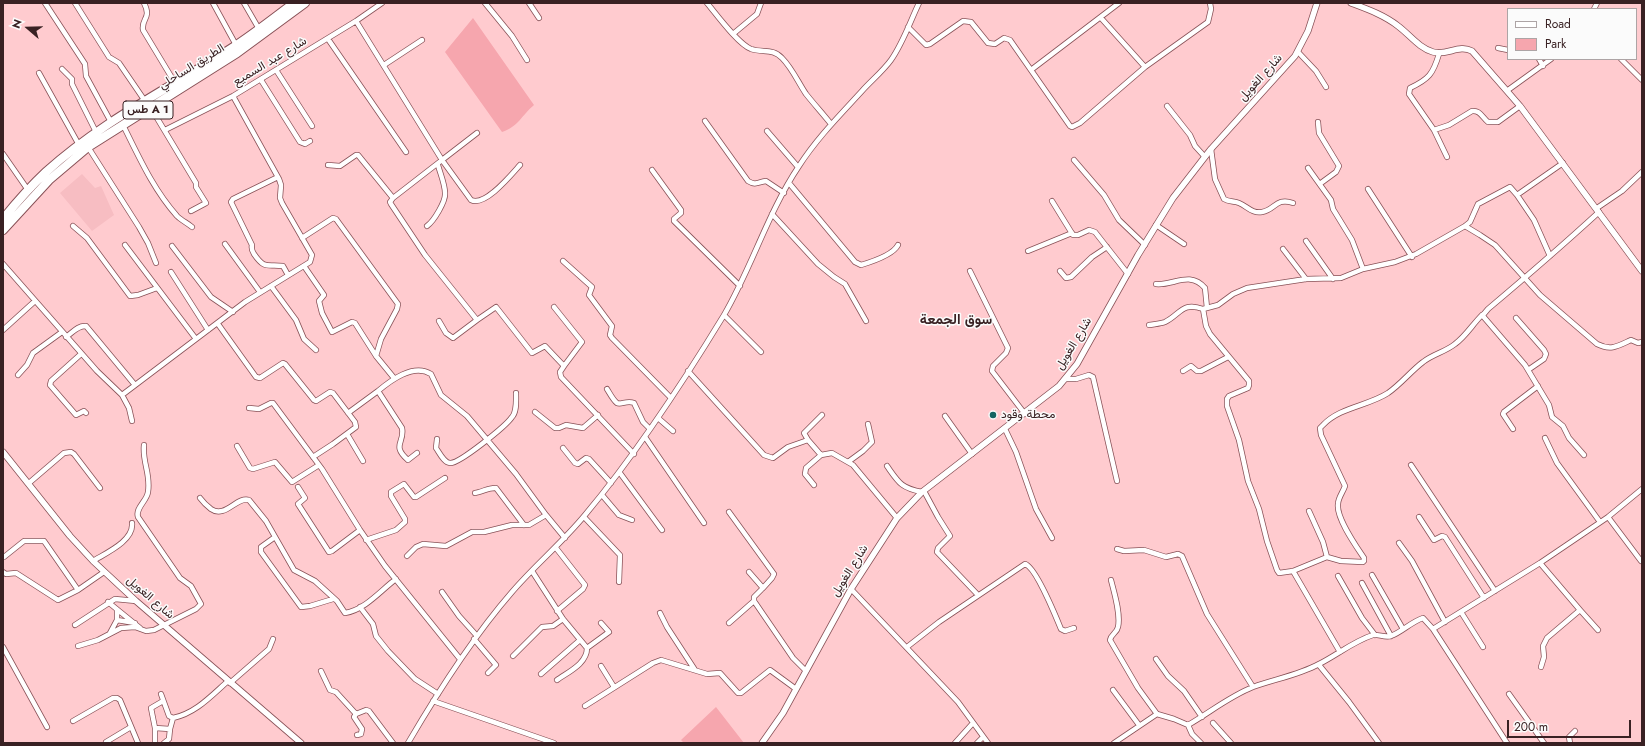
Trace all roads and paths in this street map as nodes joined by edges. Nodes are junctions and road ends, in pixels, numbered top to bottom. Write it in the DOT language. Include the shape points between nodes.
graph roads {
  1 [pos="45,3"];
  2 [pos="75,3"];
  3 [pos="144,3"];
  4 [pos="213,3"];
  5 [pos="244,3"];
  6 [pos="294,3"];
  7 [pos="304,3"];
  8 [pos="382,3"];
  9 [pos="485,3"];
  10 [pos="529,3"];
  11 [pos="708,3"];
  12 [pos="761,3"];
  13 [pos="919,3"];
  14 [pos="1119,3"];
  15 [pos="1210,3"];
  16 [pos="1317,3"];
  17 [pos="1351,3"];
  18 [pos="539,18"];
  19 [pos="1101,18"];
  20 [pos="356,21"];
  21 [pos="908,27"];
  22 [pos="259,29"];
  23 [pos="733,34"];
  24 [pos="328,39"];
  25 [pos="422,40"];
  26 [pos="236,45"];
  27 [pos="1498,48"];
  28 [pos="1507,50"];
  29 [pos="1298,52"];
  30 [pos="1439,54"];
  31 [pos="527,60"];
  32 [pos="1540,60"];
  33 [pos="1550,60"];
  34 [pos="1621,60"];
  35 [pos="384,65"];
  36 [pos="1543,66"];
  37 [pos="1145,68"];
  38 [pos="62,70"];
  39 [pos="276,70"];
  40 [pos="1031,70"];
  41 [pos="39,73"];
  42 [pos="261,80"];
  43 [pos="1642,80"];
  44 [pos="175,83"];
  45 [pos="1326,87"];
  46 [pos="1508,90"];
  47 [pos="233,96"];
  48 [pos="145,101"];
  49 [pos="1167,106"];
  50 [pos="1520,106"];
  51 [pos="151,108"];
  52 [pos="705,121"];
  53 [pos="111,122"];
  54 [pos="1318,122"];
  55 [pos="831,124"];
  56 [pos="123,125"];
  57 [pos="312,126"];
  58 [pos="165,130"];
  59 [pos="1434,130"];
  60 [pos="767,131"];
  61 [pos="96,132"];
  62 [pos="477,133"];
  63 [pos="310,141"];
  64 [pos="79,145"];
  65 [pos="88,147"];
  66 [pos="1211,149"];
  67 [pos="406,152"];
  68 [pos="3,154"];
  69 [pos="1205,157"];
  70 [pos="1447,157"];
  71 [pos="442,160"];
  72 [pos="1074,160"];
  73 [pos="1563,163"];
  74 [pos="438,164"];
  75 [pos="328,165"];
  76 [pos="520,165"];
  77 [pos="798,167"];
  78 [pos="1308,168"];
  79 [pos="652,170"];
  80 [pos="1642,172"];
  81 [pos="278,177"];
  82 [pos="789,183"];
  83 [pos="1320,183"];
  84 [pos="1368,189"];
  85 [pos="28,190"];
  86 [pos="784,193"];
  87 [pos="1517,195"];
  88 [pos="392,198"];
  89 [pos="1052,200"];
  90 [pos="1293,203"];
  91 [pos="1598,210"];
  92 [pos="191,211"];
  93 [pos="772,214"];
  94 [pos="3,219"];
  95 [pos="1156,225"];
  96 [pos="73,226"];
  97 [pos="427,226"];
  98 [pos="1465,226"];
  99 [pos="192,227"];
  100 [pos="3,230"];
  101 [pos="1072,233"];
  102 [pos="302,238"];
  103 [pos="1306,241"];
  104 [pos="225,244"];
  105 [pos="1184,244"];
  106 [pos="125,245"];
  107 [pos="898,245"];
  108 [pos="1145,245"];
  109 [pos="172,246"];
  110 [pos="1107,247"];
  111 [pos="1283,249"];
  112 [pos="1028,251"];
  113 [pos="1412,256"];
  114 [pos="1550,256"];
  115 [pos="563,261"];
  116 [pos="156,263"];
  117 [pos="3,264"];
  118 [pos="304,266"];
  119 [pos="1363,269"];
  120 [pos="1642,270"];
  121 [pos="970,271"];
  122 [pos="1060,271"];
  123 [pos="171,272"];
  124 [pos="1128,274"];
  125 [pos="288,275"];
  126 [pos="1306,279"];
  127 [pos="1332,279"];
  128 [pos="1524,279"];
  129 [pos="1156,284"];
  130 [pos="271,286"];
  131 [pos="740,286"];
  132 [pos="157,288"];
  133 [pos="260,292"];
  134 [pos="35,301"];
  135 [pos="554,307"];
  136 [pos="1205,309"];
  137 [pos="233,312"];
  138 [pos="724,315"];
  139 [pos="1482,315"];
  140 [pos="1516,318"];
  141 [pos="477,320"];
  142 [pos="439,321"];
  143 [pos="866,321"];
  144 [pos="218,324"];
  145 [pos="1149,326"];
  146 [pos="3,330"];
  147 [pos="208,330"];
  148 [pos="62,332"];
  149 [pos="66,337"];
  150 [pos="196,338"];
  151 [pos="1642,342"];
  152 [pos="316,350"];
  153 [pos="761,352"];
  154 [pos="81,354"];
  155 [pos="376,356"];
  156 [pos="1228,357"];
  157 [pos="564,366"];
  158 [pos="1528,370"];
  159 [pos="688,371"];
  160 [pos="1183,371"];
  161 [pos="18,375"];
  162 [pos="394,378"];
  163 [pos="1066,379"];
  164 [pos="135,385"];
  165 [pos="1538,386"];
  166 [pos="607,388"];
  167 [pos="378,391"];
  168 [pos="516,393"];
  169 [pos="122,395"];
  170 [pos="671,398"];
  171 [pos="249,408"];
  172 [pos="348,412"];
  173 [pos="535,412"];
  174 [pos="86,413"];
  175 [pos="1024,414"];
  176 [pos="598,415"];
  177 [pos="822,415"];
  178 [pos="945,416"];
  179 [pos="658,418"];
  180 [pos="132,420"];
  181 [pos="868,424"];
  182 [pos="1005,429"];
  183 [pos="1513,429"];
  184 [pos="650,430"];
  185 [pos="673,431"];
  186 [pos="347,434"];
  187 [pos="645,437"];
  188 [pos="1544,438"];
  189 [pos="437,439"];
  190 [pos="487,440"];
  191 [pos="808,440"];
  192 [pos="144,445"];
  193 [pos="237,446"];
  194 [pos="563,448"];
  195 [pos="3,452"];
  196 [pos="417,453"];
  197 [pos="634,454"];
  198 [pos="972,454"];
  199 [pos="821,455"];
  200 [pos="1584,455"];
  201 [pos="313,457"];
  202 [pos="364,461"];
  203 [pos="848,462"];
  204 [pos="319,465"];
  205 [pos="1411,465"];
  206 [pos="886,466"];
  207 [pos="620,473"];
  208 [pos="445,478"];
  209 [pos="1117,481"];
  210 [pos="29,483"];
  211 [pos="611,483"];
  212 [pos="814,485"];
  213 [pos="298,487"];
  214 [pos="100,488"];
  215 [pos="1642,490"];
  216 [pos="923,492"];
  217 [pos="475,493"];
  218 [pos="602,495"];
  219 [pos="200,498"];
  220 [pos="1309,511"];
  221 [pos="729,512"];
  222 [pos="546,515"];
  223 [pos="584,517"];
  224 [pos="1419,517"];
  225 [pos="1608,517"];
  226 [pos="897,518"];
  227 [pos="632,520"];
  228 [pos="1600,522"];
  229 [pos="132,523"];
  230 [pos="704,523"];
  231 [pos="524,525"];
  232 [pos="360,530"];
  233 [pos="662,530"];
  234 [pos="275,537"];
  235 [pos="565,538"];
  236 [pos="1052,538"];
  237 [pos="366,540"];
  238 [pos="1399,543"];
  239 [pos="556,548"];
  240 [pos="1117,549"];
  241 [pos="407,556"];
  242 [pos="4,557"];
  243 [pos="1327,557"];
  244 [pos="93,561"];
  245 [pos="1641,561"];
  246 [pos="1540,563"];
  247 [pos="532,571"];
  248 [pos="1293,571"];
  249 [pos="3,572"];
  250 [pos="104,572"];
  251 [pos="749,572"];
  252 [pos="1372,575"];
  253 [pos="1338,576"];
  254 [pos="396,579"];
  255 [pos="1111,580"];
  256 [pos="619,582"];
  257 [pos="1362,583"];
  258 [pos="763,588"];
  259 [pos="851,589"];
  260 [pos="78,590"];
  261 [pos="1496,590"];
  262 [pos="442,592"];
  263 [pos="978,595"];
  264 [pos="1484,598"];
  265 [pos="333,599"];
  266 [pos="136,601"];
  267 [pos="754,601"];
  268 [pos="108,602"];
  269 [pos="360,607"];
  270 [pos="117,610"];
  271 [pos="1580,610"];
  272 [pos="557,611"];
  273 [pos="1461,612"];
  274 [pos="660,613"];
  275 [pos="563,619"];
  276 [pos="117,620"];
  277 [pos="1445,622"];
  278 [pos="601,623"];
  279 [pos="729,623"];
  280 [pos="135,624"];
  281 [pos="75,625"];
  282 [pos="164,625"];
  283 [pos="1074,628"];
  284 [pos="1403,629"];
  285 [pos="1433,629"];
  286 [pos="143,630"];
  287 [pos="1598,630"];
  288 [pos="110,634"];
  289 [pos="1375,635"];
  290 [pos="1391,636"];
  291 [pos="476,637"];
  292 [pos="273,639"];
  293 [pos="580,640"];
  294 [pos="78,646"];
  295 [pos="3,647"];
  296 [pos="907,647"];
  297 [pos="1483,647"];
  298 [pos="587,648"];
  299 [pos="1340,652"];
  300 [pos="513,656"];
  301 [pos="1156,658"];
  302 [pos="460,659"];
  303 [pos="1319,665"];
  304 [pos="601,666"];
  305 [pos="1541,666"];
  306 [pos="695,670"];
  307 [pos="321,671"];
  308 [pos="806,671"];
  309 [pos="488,673"];
  310 [pos="542,674"];
  311 [pos="557,680"];
  312 [pos="229,682"];
  313 [pos="614,687"];
  314 [pos="1253,687"];
  315 [pos="796,689"];
  316 [pos="1113,690"];
  317 [pos="161,694"];
  318 [pos="438,694"];
  319 [pos="1509,694"];
  320 [pos="433,701"];
  321 [pos="163,702"];
  322 [pos="585,706"];
  323 [pos="356,714"];
  324 [pos="1157,714"];
  325 [pos="1202,717"];
  326 [pos="173,718"];
  327 [pos="74,721"];
  328 [pos="973,723"];
  329 [pos="1213,723"];
  330 [pos="1139,725"];
  331 [pos="1188,725"];
  332 [pos="46,727"];
  333 [pos="131,727"];
  334 [pos="155,728"];
  335 [pos="170,729"];
  336 [pos="1575,731"];
  337 [pos="357,735"];
  338 [pos="983,736"];
  339 [pos="106,742"];
  340 [pos="763,742"];
  341 [pos="138,743"];
  342 [pos="155,743"];
  343 [pos="164,743"];
  344 [pos="301,743"];
  345 [pos="393,743"];
  346 [pos="408,743"];
  347 [pos="552,743"];
  348 [pos="955,743"];
  349 [pos="977,743"];
  350 [pos="988,743"];
  351 [pos="1114,743"];
  352 [pos="1201,743"];
  353 [pos="1231,743"];
  354 [pos="1379,743"];
  355 [pos="1507,743"];
  356 [pos="1544,743"];
  357 [pos="1570,743"];
  1 -- 53 [label="street" via="85,64 86,76"];
  2 -- 48 [label="street" via="109,57 119,63"];
  3 -- 44 [label="street" via="148,13 142,24 143,30"];
  4 -- 26 [label="street"];
  5 -- 22 [label="street"];
  6 -- 22 [label="highway, الطريق الساحلي / طس A 1"];
  7 -- 51 [label="highway, الطريق الساحلي / طس A 1" via="238,53"];
  8 -- 20 [label="street, شارع عبد السميع"];
  9 -- 31 [label="street" via="512,36"];
  10 -- 18 [label="street"];
  11 -- 23 [label="street"];
  12 -- 23 [label="street" via="757,14"];
  13 -- 21 [label="street"];
  14 -- 19 [label="street"];
  15 -- 37 [label="street" via="1208,22"];
  16 -- 29 [label="street, شارع الغويل"];
  17 -- 30 [label="street" via="1386,18 1426,50"];
  19 -- 37 [label="street"];
  19 -- 40 [label="street"];
  20 -- 24 [label="street, شارع عبد السميع"];
  20 -- 35 [label="street"];
  21 -- 40 [label="street" via="926,44 930,44 967,20 988,43 995,44 1004,38 1010,40"];
  21 -- 55 [label="street" via="890,61"];
  22 -- 26 [label="highway, الطريق الساحلي / طس A 1"];
  23 -- 55 [label="street" via="750,48 760,52 768,50 783,59 806,94"];
  24 -- 39 [label="street, شارع عبد السميع"];
  24 -- 67 [label="street"];
  25 -- 35 [label="street"];
  26 -- 44 [label="highway, الطريق الساحلي / طس A 1"];
  27 -- 28 [label="street"];
  29 -- 45 [label="street" via="1316,70"];
  29 -- 66 [label="street, شارع الغويل"];
  30 -- 46 [label="street" via="1462,48 1472,51"];
  30 -- 59 [label="street" via="1428,78 1409,91"];
  32 -- 36 [label="street"];
  33 -- 36 [label="street"];
  34 -- 43 [label="street"];
  35 -- 71 [label="street"];
  36 -- 46 [label="street"];
  37 -- 40 [label="street" via="1072,127"];
  38 -- 61 [label="street" via="72,79 72,84"];
  39 -- 42 [label="street, شارع عبد السميع"];
  39 -- 57 [label="street"];
  41 -- 64 [label="street"];
  42 -- 47 [label="street, شارع عبد السميع"];
  42 -- 63 [label="street" via="300,142 305,144"];
  44 -- 48 [label="highway, الطريق الساحلي / طس A 1"];
  46 -- 50 [label="street"];
  47 -- 58 [label="street, شارع عبد السميع"];
  47 -- 81 [label="street"];
  48 -- 53 [label="highway, الطريق الساحلي / طس A 1"];
  49 -- 69 [label="street"];
  50 -- 59 [label="street" via="1498,122 1488,122 1480,112 1472,110"];
  50 -- 73 [label="street"];
  51 -- 56 [label="highway, الطريق الساحلي / طس A 1"];
  51 -- 58 [label="street"];
  52 -- 86 [label="street" via="748,181 757,184 766,181"];
  53 -- 61 [label="highway, الطريق الساحلي / طس A 1"];
  54 -- 83 [label="street" via="1319,132 1339,166 1336,172"];
  55 -- 77 [label="street"];
  56 -- 65 [label="highway, الطريق الساحلي / طس A 1"];
  56 -- 99 [label="street" via="148,176 162,197 178,217"];
  58 -- 92 [label="street" via="206,203"];
  59 -- 70 [label="street"];
  60 -- 77 [label="street"];
  61 -- 64 [label="highway, الطريق الساحلي / طس A 1"];
  62 -- 71 [label="street"];
  64 -- 85 [label="highway, الطريق الساحلي / طس A 1"];
  65 -- 100 [label="highway, الطريق الساحلي / طس A 1" via="49,180"];
  65 -- 116 [label="street" via="142,232"];
  66 -- 69 [label="street, شارع الغويل"];
  66 -- 90 [label="street" via="1215,179 1224,199 1238,202 1256,212 1262,212 1282,201"];
  68 -- 85 [label="street"];
  69 -- 95 [label="street, شارع الغويل"];
  71 -- 74 [label="street"];
  71 -- 76 [label="street" via="466,194 476,202 500,187"];
  72 -- 108 [label="street" via="1104,194 1119,220"];
  73 -- 87 [label="street"];
  73 -- 91 [label="street"];
  74 -- 88 [label="street"];
  74 -- 97 [label="street" via="446,194 432,222"];
  75 -- 88 [label="street" via="340,166 358,155"];
  77 -- 82 [label="street"];
  78 -- 83 [label="street"];
  79 -- 131 [label="street" via="681,210 674,221"];
  80 -- 91 [label="street"];
  81 -- 102 [label="street" via="281,185 280,200"];
  81 -- 125 [label="street" via="231,202 252,245 251,250 260,263 270,267 283,266"];
  82 -- 86 [label="street"];
  82 -- 107 [label="street" via="855,262 861,265 867,263 891,252"];
  83 -- 119 [label="street" via="1352,240"];
  84 -- 113 [label="street"];
  85 -- 94 [label="highway, الطريق الساحلي / طس A 1"];
  86 -- 93 [label="street"];
  87 -- 98 [label="street" via="1510,187 1480,202 1470,222"];
  87 -- 114 [label="street" via="1534,220"];
  88 -- 141 [label="street" via="390,203 416,242"];
  89 -- 101 [label="street"];
  91 -- 114 [label="street"];
  91 -- 120 [label="street"];
  93 -- 131 [label="street"];
  93 -- 143 [label="street" via="818,264 845,284"];
  95 -- 105 [label="street"];
  95 -- 108 [label="street, شارع الغويل"];
  96 -- 132 [label="street" via="87,238 130,296"];
  98 -- 113 [label="street"];
  98 -- 128 [label="street" via="1495,246"];
  101 -- 110 [label="street" via="1076,236 1089,230 1093,231"];
  101 -- 112 [label="street"];
  102 -- 118 [label="street" via="312,257"];
  102 -- 155 [label="street" via="333,218 336,219 398,304 378,345"];
  103 -- 127 [label="street"];
  104 -- 133 [label="street"];
  106 -- 132 [label="street"];
  108 -- 124 [label="street, شارع الغويل"];
  109 -- 137 [label="street" via="211,297"];
  110 -- 122 [label="street" via="1071,277 1066,278"];
  110 -- 124 [label="street"];
  111 -- 126 [label="street"];
  113 -- 119 [label="street"];
  114 -- 128 [label="street"];
  115 -- 170 [label="street" via="592,287 589,295 612,326 612,338"];
  117 -- 134 [label="street"];
  118 -- 125 [label="street"];
  118 -- 155 [label="street" via="324,295 318,301 332,332 354,322"];
  119 -- 127 [label="street"];
  121 -- 175 [label="street" via="1008,348 993,366 992,371"];
  123 -- 147 [label="street"];
  124 -- 163 [label="street, شارع الغويل"];
  125 -- 130 [label="street"];
  126 -- 127 [label="street"];
  126 -- 136 [label="street" via="1247,288 1218,305"];
  128 -- 139 [label="street"];
  128 -- 151 [label="street" via="1597,344 1606,348 1631,340"];
  129 -- 136 [label="street" via="1186,279 1198,282 1205,288"];
  130 -- 133 [label="street"];
  130 -- 152 [label="street" via="296,320 304,339"];
  131 -- 138 [label="street"];
  132 -- 150 [label="street"];
  133 -- 137 [label="street"];
  134 -- 146 [label="street"];
  134 -- 148 [label="street"];
  135 -- 157 [label="street" via="582,342"];
  136 -- 145 [label="street" via="1186,308 1166,322"];
  136 -- 156 [label="street" via="1206,326"];
  137 -- 144 [label="street"];
  138 -- 153 [label="street"];
  138 -- 159 [label="street"];
  139 -- 158 [label="street"];
  139 -- 243 [label="street" via="1454,344 1424,361 1389,392 1326,421 1320,428 1345,486 1338,502 1339,510 1364,561 1349,562"];
  140 -- 158 [label="street" via="1546,354 1544,359"];
  141 -- 142 [label="street" via="453,338 446,333"];
  141 -- 157 [label="street" via="496,307 532,353 544,346"];
  144 -- 147 [label="street"];
  144 -- 172 [label="street" via="256,377 260,378 284,363 314,400 333,393"];
  147 -- 150 [label="street"];
  148 -- 149 [label="street"];
  148 -- 161 [label="street" via="33,353 28,364"];
  149 -- 154 [label="street"];
  149 -- 164 [label="street" via="78,328 86,326"];
  150 -- 164 [label="street"];
  154 -- 169 [label="street"];
  154 -- 174 [label="street" via="51,381 50,385 76,415 84,411"];
  155 -- 162 [label="street"];
  156 -- 160 [label="street" via="1201,371 1191,366"];
  156 -- 248 [label="street" via="1249,381 1248,388 1229,396 1226,401 1243,451 1248,481 1259,509 1266,541 1277,570 1282,573"];
  157 -- 176 [label="street" via="560,372 561,377"];
  158 -- 165 [label="street"];
  159 -- 170 [label="street"];
  159 -- 191 [label="street" via="764,455 773,458 788,447"];
  162 -- 167 [label="street"];
  162 -- 190 [label="street" via="410,372 421,371 430,374 441,395 467,416"];
  163 -- 175 [label="street, شارع الغويل"];
  163 -- 209 [label="street" via="1089,375 1093,377"];
  164 -- 169 [label="street"];
  165 -- 183 [label="street" via="1504,412"];
  165 -- 200 [label="street" via="1549,405 1552,417 1563,426 1569,438"];
  166 -- 184 [label="street" via="617,402 634,403"];
  167 -- 172 [label="street"];
  167 -- 196 [label="street" via="402,428 399,450 408,460"];
  168 -- 190 [label="street" via="513,417"];
  169 -- 180 [label="street"];
  170 -- 179 [label="street"];
  171 -- 201 [label="street" via="259,409 273,403"];
  172 -- 186 [label="street" via="356,425"];
  173 -- 176 [label="street" via="555,428 566,425 583,428"];
  175 -- 182 [label="street, شارع الغويل"];
  176 -- 197 [label="street"];
  177 -- 191 [label="street" via="805,431 804,436"];
  178 -- 198 [label="street"];
  179 -- 184 [label="street"];
  179 -- 185 [label="street"];
  181 -- 203 [label="street" via="872,442"];
  182 -- 198 [label="street, شارع الغويل"];
  182 -- 236 [label="street" via="1036,509"];
  184 -- 187 [label="street"];
  186 -- 201 [label="street"];
  186 -- 202 [label="street"];
  187 -- 197 [label="street"];
  187 -- 230 [label="street"];
  188 -- 228 [label="street" via="1557,463"];
  189 -- 190 [label="street" via="436,448 449,463 456,462"];
  190 -- 222 [label="street"];
  191 -- 199 [label="street"];
  192 -- 282 [label="street" via="143,458 149,479 148,494 138,510 138,517 180,578 191,586 201,604"];
  193 -- 204 [label="street" via="250,468 275,462 292,482"];
  194 -- 211 [label="street" via="575,463 590,459"];
  195 -- 210 [label="street, شارع الغويل"];
  197 -- 207 [label="street"];
  198 -- 216 [label="street, شارع الغويل"];
  199 -- 203 [label="street" via="832,453"];
  199 -- 212 [label="street" via="805,471"];
  201 -- 204 [label="street"];
  203 -- 226 [label="street" via="863,476"];
  204 -- 232 [label="street"];
  205 -- 261 [label="street"];
  206 -- 216 [label="street" via="902,486"];
  207 -- 211 [label="street"];
  207 -- 233 [label="street"];
  208 -- 237 [label="street" via="416,497 405,484 391,492 406,522 396,530"];
  210 -- 214 [label="street" via="62,454 71,452"];
  210 -- 244 [label="street, شارع الغويل"];
  211 -- 218 [label="street"];
  213 -- 232 [label="street" via="305,498 298,504 328,552"];
  215 -- 225 [label="street"];
  216 -- 226 [label="street, شارع الغويل"];
  216 -- 263 [label="street" via="950,536 938,548 938,552"];
  217 -- 231 [label="street" via="496,488"];
  218 -- 223 [label="street"];
  218 -- 227 [label="street" via="619,515"];
  219 -- 234 [label="street" via="212,510 218,511 244,499 249,500"];
  220 -- 243 [label="street"];
  221 -- 258 [label="street" via="774,574"];
  222 -- 231 [label="street" via="529,525"];
  222 -- 235 [label="street"];
  223 -- 235 [label="street"];
  223 -- 256 [label="street" via="620,555"];
  224 -- 264 [label="street" via="1434,540 1445,537"];
  225 -- 228 [label="street"];
  225 -- 245 [label="street"];
  226 -- 259 [label="street, شارع الغويل"];
  228 -- 246 [label="street"];
  229 -- 244 [label="street" via="131,532 126,539"];
  231 -- 241 [label="street" via="472,532 446,546 423,544"];
  232 -- 237 [label="street"];
  234 -- 265 [label="street" via="294,570 315,581"];
  234 -- 265 [label="street" via="261,547 261,552 301,607"];
  235 -- 239 [label="street"];
  237 -- 254 [label="street"];
  238 -- 277 [label="street" via="1412,561"];
  239 -- 247 [label="street"];
  239 -- 272 [label="street" via="585,585"];
  240 -- 314 [label="street" via="1124,552 1144,550 1166,557 1178,554 1182,556 1207,614"];
  242 -- 260 [label="street" via="24,542 44,541"];
  243 -- 248 [label="street"];
  244 -- 250 [label="street, شارع الغويل"];
  246 -- 261 [label="street"];
  246 -- 271 [label="street"];
  247 -- 272 [label="street"];
  247 -- 291 [label="street"];
  248 -- 299 [label="street"];
  249 -- 260 [label="street" via="16,573 56,599"];
  250 -- 260 [label="street"];
  250 -- 266 [label="street, شارع الغويل"];
  251 -- 258 [label="street"];
  252 -- 284 [label="street"];
  253 -- 289 [label="street"];
  254 -- 269 [label="street"];
  254 -- 302 [label="street"];
  255 -- 324 [label="street" via="1118,624 1117,631 1110,640 1138,688"];
  257 -- 290 [label="street"];
  258 -- 267 [label="street" via="754,597"];
  259 -- 296 [label="street"];
  259 -- 308 [label="street, شارع الغويل"];
  261 -- 264 [label="street"];
  262 -- 291 [label="street"];
  263 -- 283 [label="street" via="1028,564 1050,601 1061,629 1066,631"];
  263 -- 296 [label="street"];
  264 -- 273 [label="street"];
  265 -- 269 [label="street" via="345,613"];
  266 -- 268 [label="street" via="118,598"];
  266 -- 282 [label="street, شارع الغويل"];
  267 -- 279 [label="street"];
  267 -- 308 [label="street" via="793,658"];
  268 -- 270 [label="street"];
  268 -- 281 [label="street"];
  269 -- 318 [label="street" via="373,624 376,636 388,651 415,679"];
  270 -- 276 [label="street"];
  270 -- 280 [label="street"];
  271 -- 287 [label="street"];
  271 -- 305 [label="street" via="1546,638 1542,648 1544,657"];
  272 -- 275 [label="street"];
  273 -- 277 [label="street"];
  273 -- 297 [label="street"];
  274 -- 306 [label="street"];
  275 -- 293 [label="street"];
  275 -- 300 [label="street" via="552,626 542,627"];
  276 -- 280 [label="street"];
  276 -- 288 [label="street"];
  277 -- 285 [label="street"];
  278 -- 298 [label="street" via="609,632"];
  280 -- 286 [label="street"];
  282 -- 286 [label="street" via="149,632"];
  282 -- 312 [label="street, شارع الغويل"];
  284 -- 285 [label="street" via="1422,618"];
  284 -- 290 [label="street"];
  285 -- 355 [label="street"];
  286 -- 288 [label="street" via="127,627"];
  288 -- 294 [label="street"];
  289 -- 290 [label="street"];
  289 -- 299 [label="street"];
  291 -- 302 [label="street"];
  291 -- 309 [label="street" via="496,665"];
  292 -- 312 [label="street" via="269,649"];
  293 -- 298 [label="street"];
  293 -- 310 [label="street"];
  295 -- 332 [label="street"];
  296 -- 328 [label="street" via="958,702"];
  298 -- 311 [label="street" via="584,660"];
  299 -- 303 [label="street"];
  301 -- 325 [label="street"];
  302 -- 318 [label="street"];
  303 -- 314 [label="street"];
  303 -- 354 [label="street"];
  304 -- 313 [label="street"];
  306 -- 313 [label="street" via="661,660"];
  306 -- 315 [label="street" via="710,675 720,673 738,693 770,670"];
  307 -- 323 [label="street" via="330,690 336,692"];
  308 -- 315 [label="street, شارع الغويل"];
  312 -- 326 [label="street" via="197,708 184,716"];
  312 -- 344 [label="street, شارع الغويل"];
  313 -- 322 [label="street"];
  314 -- 325 [label="street"];
  315 -- 340 [label="street, شارع الغويل"];
  316 -- 330 [label="street"];
  317 -- 321 [label="street"];
  318 -- 320 [label="street"];
  319 -- 356 [label="street"];
  320 -- 346 [label="street"];
  320 -- 347 [label="street"];
  321 -- 326 [label="street"];
  321 -- 334 [label="street" via="151,708"];
  323 -- 337 [label="street" via="354,717 362,729 361,734"];
  323 -- 345 [label="street" via="369,711"];
  324 -- 330 [label="street"];
  324 -- 331 [label="street"];
  325 -- 331 [label="street"];
  326 -- 335 [label="street"];
  327 -- 333 [label="street" via="116,698 120,700"];
  328 -- 338 [label="street"];
  328 -- 348 [label="street"];
  329 -- 353 [label="street"];
  330 -- 351 [label="street"];
  331 -- 352 [label="street" via="1192,734"];
  333 -- 339 [label="street"];
  333 -- 341 [label="street"];
  334 -- 335 [label="street"];
  334 -- 342 [label="street"];
  335 -- 343 [label="street" via="169,739"];
  336 -- 357 [label="street" via="1569,737"];
  338 -- 349 [label="street"];
  338 -- 350 [label="street"];
}
